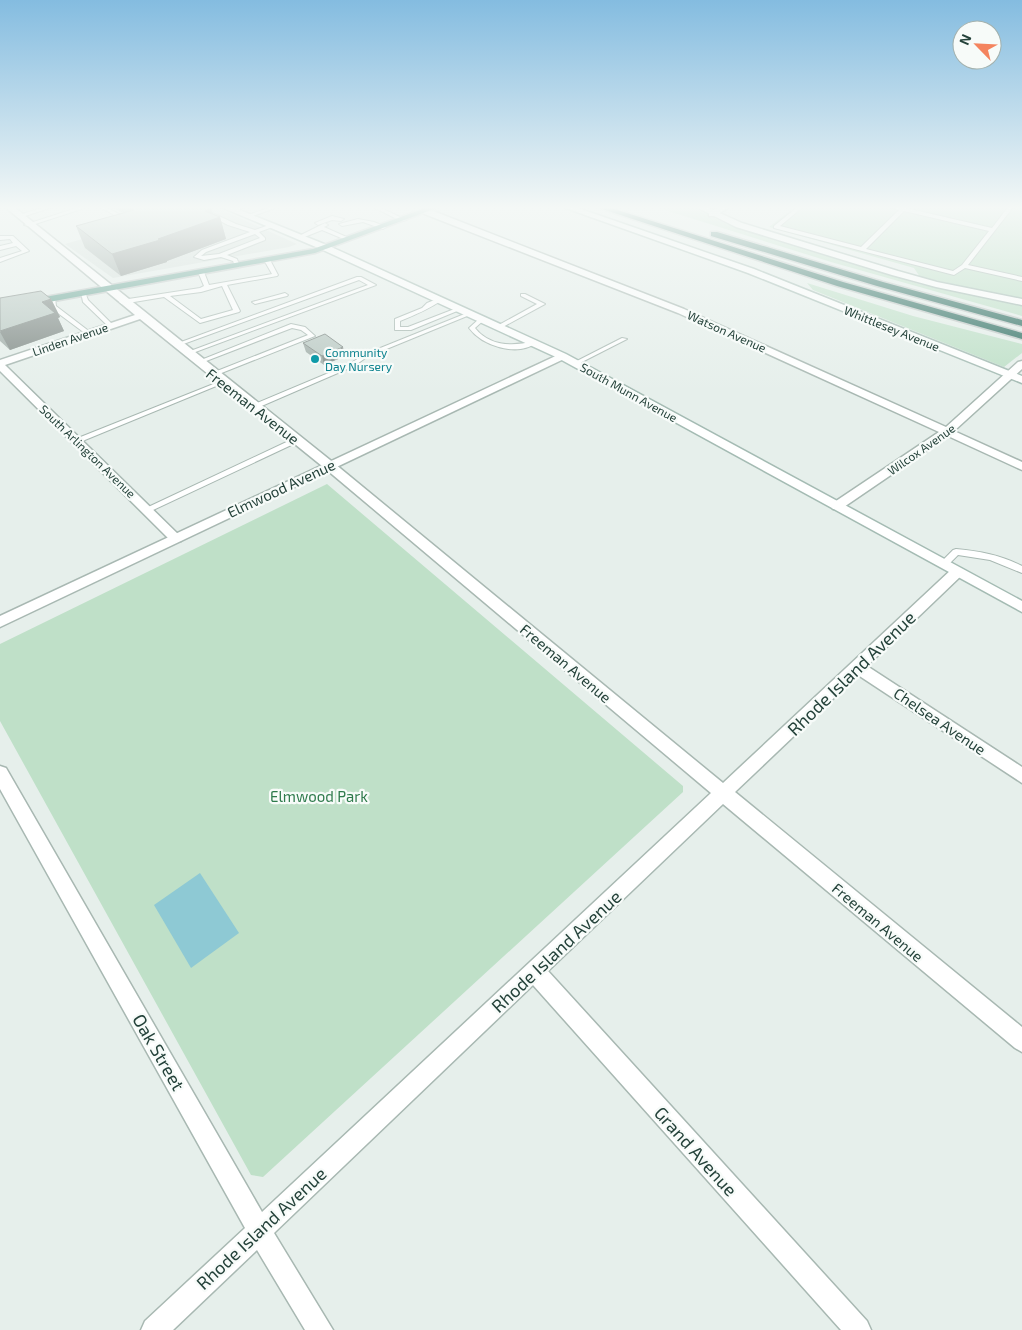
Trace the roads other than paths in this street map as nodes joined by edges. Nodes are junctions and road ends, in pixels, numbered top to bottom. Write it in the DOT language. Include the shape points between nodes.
graph roads {
  1 [pos="80,268"];
  2 [pos="225,268"];
  3 [pos="271,268"];
  4 [pos="370,268"];
  5 [pos="572,268"];
  6 [pos="743,268"];
  7 [pos="790,268"];
  8 [pos="827,268"];
  9 [pos="879,268"];
  10 [pos="935,268"];
  11 [pos="961,268"];
  12 [pos="974,268"];
  13 [pos="201,272"];
  14 [pos="1022,278"];
  15 [pos="225,285"];
  16 [pos="207,287"];
  17 [pos="106,290"];
  18 [pos="83,293"];
  19 [pos="285,295"];
  20 [pos="523,295"];
  21 [pos="168,297"];
  22 [pos="53,299"];
  23 [pos="439,300"];
  24 [pos="122,302"];
  25 [pos="256,302"];
  26 [pos="1022,302"];
  27 [pos="0,308"];
  28 [pos="464,311"];
  29 [pos="140,316"];
  30 [pos="478,322"];
  31 [pos="1022,323"];
  32 [pos="111,326"];
  33 [pos="499,327"];
  34 [pos="88,333"];
  35 [pos="209,333"];
  36 [pos="1022,336"];
  37 [pos="624,339"];
  38 [pos="220,341"];
  39 [pos="534,343"];
  40 [pos="176,345"];
  41 [pos="188,353"];
  42 [pos="562,356"];
  43 [pos="199,362"];
  44 [pos="576,363"];
  45 [pos="0,364"];
  46 [pos="1022,364"];
  47 [pos="1010,375"];
  48 [pos="219,378"];
  49 [pos="1022,380"];
  50 [pos="254,406"];
  51 [pos="948,432"];
  52 [pos="77,440"];
  53 [pos="298,440"];
  54 [pos="329,465"];
  55 [pos="1022,466"];
  56 [pos="837,506"];
  57 [pos="148,509"];
  58 [pos="176,538"];
  59 [pos="944,564"];
  60 [pos="1022,570"];
  61 [pos="958,572"];
  62 [pos="1022,607"];
  63 [pos="0,622"];
  64 [pos="858,667"];
  65 [pos="0,773"];
  66 [pos="1022,776"];
  67 [pos="723,794"];
  68 [pos="534,971"];
  69 [pos="1022,1041"];
  70 [pos="259,1229"];
  71 [pos="154,1330"];
  72 [pos="320,1330"];
  73 [pos="858,1330"];
  1 -- 17 [label="street, Freeman Avenue"];
  2 -- 13 [label="main road"];
  3 -- 15 [label="lane" via="275,275"];
  4 -- 23 [label="street, South Munn Avenue"];
  5 -- 51 [label="street, Watson Avenue" via="673,307"];
  6 -- 47 [label="street, Whittlesey Avenue"];
  7 -- 36 [label="highway"];
  8 -- 31 [label="highway"];
  9 -- 26 [label="street"];
  10 -- 11 [label="lane" via="954,273"];
  12 -- 14 [label="lane"];
  13 -- 16 [label="lane"];
  13 -- 17 [label="main road"];
  15 -- 16 [label="lane"];
  15 -- 21 [label="lane" via="223,290 230,305 213,314 197,313 180,300"];
  15 -- 21 [label="lane" via="237,311 200,321"];
  16 -- 21 [label="lane"];
  17 -- 18 [label="main road"];
  17 -- 24 [label="street, Freeman Avenue"];
  18 -- 22 [label="main road"];
  18 -- 32 [label="lane" via="85,301"];
  19 -- 25 [label="lane"];
  20 -- 33 [label="lane" via="542,304"];
  21 -- 24 [label="lane"];
  22 -- 27 [label="main road"];
  22 -- 34 [label="lane" via="54,307"];
  23 -- 28 [label="street, South Munn Avenue"];
  23 -- 28 [label="lane" via="397,320 397,328 409,329"];
  24 -- 29 [label="street, Freeman Avenue"];
  28 -- 30 [label="street, South Munn Avenue"];
  28 -- 50 [label="lane" via="352,365"];
  29 -- 32 [label="street, Linden Avenue"];
  29 -- 40 [label="street, Freeman Avenue"];
  30 -- 33 [label="street, South Munn Avenue"];
  30 -- 39 [label="lane" via="472,328 488,340 515,347"];
  32 -- 34 [label="street, Linden Avenue"];
  33 -- 39 [label="street, South Munn Avenue"];
  34 -- 45 [label="street, Linden Avenue"];
  35 -- 38 [label="lane"];
  35 -- 38 [label="lane" via="359,278 373,285"];
  35 -- 40 [label="lane"];
  37 -- 44 [label="lane"];
  38 -- 41 [label="lane"];
  39 -- 42 [label="street, South Munn Avenue"];
  40 -- 41 [label="street, Freeman Avenue"];
  41 -- 43 [label="street, Freeman Avenue"];
  42 -- 44 [label="street, South Munn Avenue"];
  42 -- 54 [label="street, Elmwood Avenue"];
  43 -- 48 [label="street, Freeman Avenue"];
  43 -- 48 [label="lane" via="292,326 303,328 312,336"];
  44 -- 56 [label="street, South Munn Avenue"];
  45 -- 52 [label="street, South Arlington Avenue"];
  46 -- 47 [label="street, Wilcox Avenue"];
  47 -- 49 [label="street, Whittlesey Avenue"];
  47 -- 51 [label="street, Wilcox Avenue"];
  48 -- 50 [label="street, Freeman Avenue"];
  48 -- 52 [label="lane"];
  50 -- 53 [label="street, Freeman Avenue"];
  51 -- 55 [label="street, Watson Avenue"];
  51 -- 56 [label="street, Wilcox Avenue"];
  52 -- 57 [label="street, South Arlington Avenue"];
  53 -- 54 [label="street, Freeman Avenue"];
  53 -- 57 [label="lane"];
  54 -- 58 [label="street, Elmwood Avenue"];
  54 -- 67 [label="street, Freeman Avenue"];
  56 -- 59 [label="street, South Munn Avenue"];
  57 -- 58 [label="street, South Arlington Avenue"];
  58 -- 63 [label="street, Elmwood Avenue"];
  59 -- 60 [label="lane" via="956,552 964,552 1003,560"];
  59 -- 61 [label="street, South Munn Avenue"];
  61 -- 62 [label="street, South Munn Avenue"];
  61 -- 64 [label="street, Rhode Island Avenue"];
  64 -- 66 [label="street, Chelsea Avenue"];
  64 -- 67 [label="street, Rhode Island Avenue"];
  65 -- 70 [label="street, Oak Street"];
  67 -- 68 [label="street, Rhode Island Avenue"];
  67 -- 69 [label="street, Freeman Avenue"];
  68 -- 70 [label="street, Rhode Island Avenue"];
  68 -- 73 [label="street, Grand Avenue"];
  70 -- 71 [label="street, Rhode Island Avenue"];
  70 -- 72 [label="street, Oak Street"];
}
